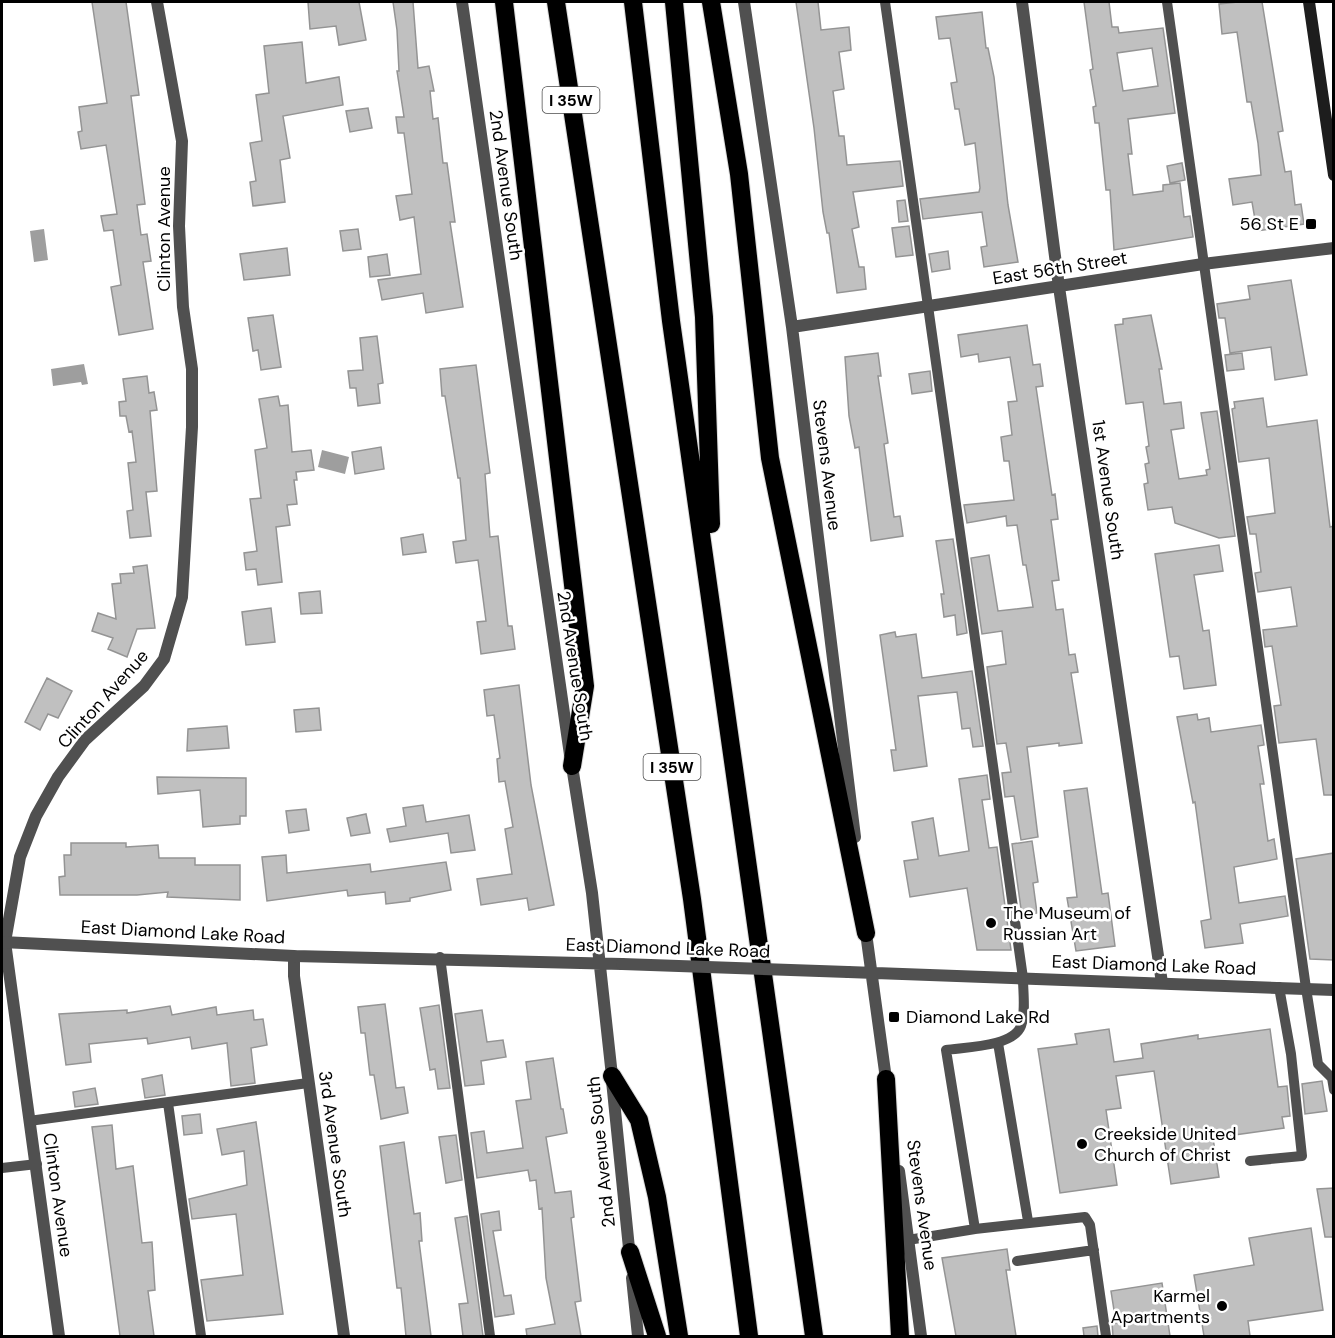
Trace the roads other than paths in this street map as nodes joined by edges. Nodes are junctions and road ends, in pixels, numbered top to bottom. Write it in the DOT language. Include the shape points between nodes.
graph roads {
  1 [pos="157,2"];
  2 [pos="462,2"];
  3 [pos="504,2"];
  4 [pos="556,2"];
  5 [pos="633,2"];
  6 [pos="674,2"];
  7 [pos="711,2"];
  8 [pos="744,2"];
  9 [pos="885,2"];
  10 [pos="1022,2"];
  11 [pos="1167,2"];
  12 [pos="1309,2"];
  13 [pos="1331,137"];
  14 [pos="1334,175"];
  15 [pos="1334,248"];
  16 [pos="1203,264"];
  17 [pos="1059,287"];
  18 [pos="927,307"];
  19 [pos="792,327"];
  20 [pos="714,613"];
  21 [pos="572,766"];
  22 [pos="866,933"];
  23 [pos="3,942"];
  24 [pos="294,956"];
  25 [pos="440,957"];
  26 [pos="600,963"];
  27 [pos="872,973"];
  28 [pos="1023,978"];
  29 [pos="1162,983"];
  30 [pos="1280,987"];
  31 [pos="1306,988"];
  32 [pos="1334,990"];
  33 [pos="998,1043"];
  34 [pos="612,1076"];
  35 [pos="886,1079"];
  36 [pos="309,1083"];
  37 [pos="1334,1090"];
  38 [pos="168,1103"];
  39 [pos="29,1120"];
  40 [pos="1250,1161"];
  41 [pos="37,1164"];
  42 [pos="2,1168"];
  43 [pos="1028,1221"];
  44 [pos="975,1229"];
  45 [pos="908,1240"];
  46 [pos="1094,1250"];
  47 [pos="630,1252"];
  48 [pos="1017,1261"];
  49 [pos="59,1336"];
  50 [pos="201,1336"];
  51 [pos="344,1336"];
  52 [pos="490,1336"];
  53 [pos="638,1336"];
  54 [pos="657,1336"];
  55 [pos="679,1336"];
  56 [pos="749,1336"];
  57 [pos="814,1336"];
  58 [pos="900,1336"];
  59 [pos="921,1336"];
  60 [pos="1106,1336"];
  1 -- 23 [label="street, Clinton Avenue" via="182,141 179,226 183,307 192,369 182,597 164,659 144,686 85,740 36,816 20,857"];
  2 -- 21 [label="street, 2nd Avenue South"];
  3 -- 21 [label="highway" via="585,686"];
  4 -- 56 [label="highway, I 35W" via="692,898"];
  5 -- 20 [label="highway" via="671,321"];
  6 -- 20 [label="highway" via="704,317"];
  7 -- 22 [label="highway" via="739,174 770,458"];
  8 -- 19 [label="street, Stevens Avenue"];
  9 -- 18 [label="lane"];
  10 -- 17 [label="street, 1st Avenue South"];
  11 -- 16 [label="lane"];
  12 -- 13 [label="main road"];
  13 -- 14 [label="main road"];
  15 -- 16 [label="street, East 56th Street"];
  16 -- 17 [label="street, East 56th Street"];
  16 -- 31 [label="lane"];
  17 -- 18 [label="street, East 56th Street"];
  17 -- 29 [label="street, 1st Avenue South"];
  18 -- 19 [label="street, East 56th Street"];
  18 -- 28 [label="lane"];
  19 -- 22 [label="street, Stevens Avenue"];
  20 -- 57 [label="highway"];
  21 -- 26 [label="street, 2nd Avenue South"];
  22 -- 27 [label="street, Stevens Avenue"];
  23 -- 24 [label="street, East Diamond Lake Road"];
  23 -- 39 [label="street, Clinton Avenue"];
  24 -- 25 [label="street, East Diamond Lake Road"];
  24 -- 36 [label="street, 3rd Avenue South"];
  25 -- 26 [label="street, East Diamond Lake Road"];
  25 -- 52 [label="lane"];
  26 -- 27 [label="street, East Diamond Lake Road, bridge"];
  26 -- 34 [label="street, 2nd Avenue South"];
  27 -- 28 [label="street, East Diamond Lake Road"];
  27 -- 35 [label="street, Stevens Avenue"];
  28 -- 29 [label="street, East Diamond Lake Road"];
  28 -- 33 [label="lane" via="1021,1026 1015,1035"];
  29 -- 30 [label="street, East Diamond Lake Road"];
  30 -- 31 [label="street, East Diamond Lake Road"];
  30 -- 40 [label="lane" via="1302,1156"];
  31 -- 32 [label="street, East Diamond Lake Road"];
  31 -- 37 [label="lane" via="1318,1064 1332,1078"];
  33 -- 43 [label="lane"];
  33 -- 44 [label="lane" via="946,1050"];
  34 -- 47 [label="street, 2nd Avenue South"];
  34 -- 55 [label="highway" via="639,1120 657,1197"];
  35 -- 45 [label="street, Stevens Avenue"];
  35 -- 58 [label="highway"];
  36 -- 38 [label="lane"];
  36 -- 51 [label="street, 3rd Avenue South"];
  38 -- 39 [label="lane"];
  38 -- 50 [label="lane"];
  39 -- 41 [label="street, Clinton Avenue"];
  41 -- 42 [label="lane"];
  41 -- 49 [label="street, Clinton Avenue"];
  43 -- 44 [label="lane"];
  43 -- 46 [label="lane" via="1085,1217"];
  44 -- 45 [label="lane"];
  45 -- 59 [label="street, Stevens Avenue"];
  46 -- 48 [label="lane"];
  46 -- 60 [label="lane"];
  47 -- 53 [label="street, 2nd Avenue South"];
  47 -- 54 [label="highway"];
}
